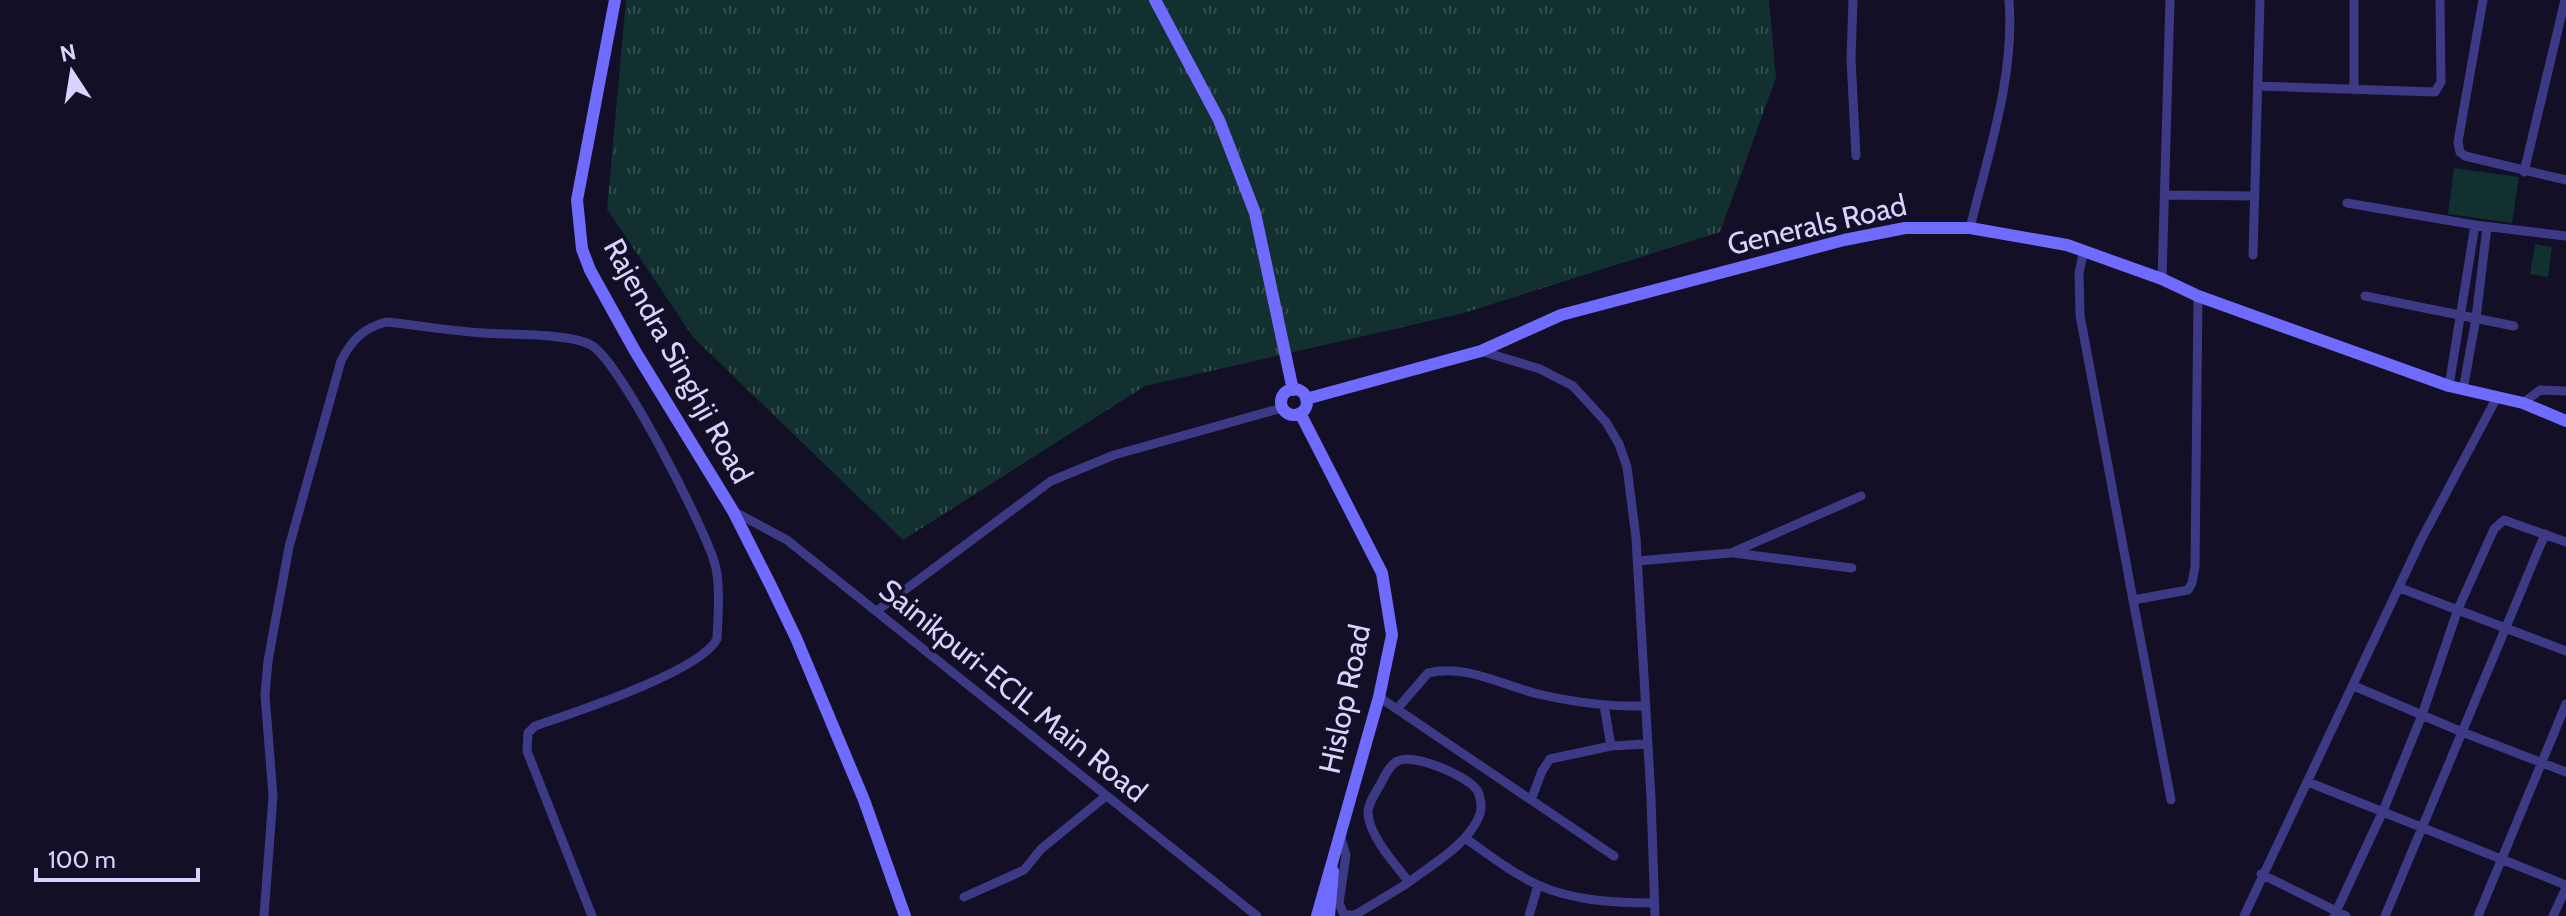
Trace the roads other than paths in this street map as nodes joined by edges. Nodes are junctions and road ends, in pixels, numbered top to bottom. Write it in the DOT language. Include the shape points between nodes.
graph roads {
  1 [pos="615,0"];
  2 [pos="1155,0"];
  3 [pos="1853,0"];
  4 [pos="2009,0"];
  5 [pos="2170,0"];
  6 [pos="2260,0"];
  7 [pos="2354,0"];
  8 [pos="2440,0"];
  9 [pos="2483,0"];
  10 [pos="2565,0"];
  11 [pos="2258,86"];
  12 [pos="2354,90"];
  13 [pos="1856,156"];
  14 [pos="2524,172"];
  15 [pos="2566,180"];
  16 [pos="2165,195"];
  17 [pos="2255,196"];
  18 [pos="2347,203"];
  19 [pos="2475,225"];
  20 [pos="2487,227"];
  21 [pos="1970,228"];
  22 [pos="2566,236"];
  23 [pos="2084,250"];
  24 [pos="2253,255"];
  25 [pos="2162,279"];
  26 [pos="2198,296"];
  27 [pos="2365,296"];
  28 [pos="2460,315"];
  29 [pos="2476,318"];
  30 [pos="2514,326"];
  31 [pos="1481,351"];
  32 [pos="2456,388"];
  33 [pos="1293,390"];
  34 [pos="2566,391"];
  35 [pos="1306,399"];
  36 [pos="2496,399"];
  37 [pos="2523,403"];
  38 [pos="1282,408"];
  39 [pos="1300,413"];
  40 [pos="2566,421"];
  41 [pos="1861,496"];
  42 [pos="733,511"];
  43 [pos="2545,534"];
  44 [pos="2566,542"];
  45 [pos="1731,553"];
  46 [pos="1637,561"];
  47 [pos="1852,568"];
  48 [pos="2400,588"];
  49 [pos="2133,600"];
  50 [pos="2458,609"];
  51 [pos="878,610"];
  52 [pos="2506,626"];
  53 [pos="2566,651"];
  54 [pos="2354,686"];
  55 [pos="1379,697"];
  56 [pos="2566,704"];
  57 [pos="1604,705"];
  58 [pos="1645,706"];
  59 [pos="1397,709"];
  60 [pos="2422,715"];
  61 [pos="2462,732"];
  62 [pos="1647,744"];
  63 [pos="1611,746"];
  64 [pos="2541,762"];
  65 [pos="2566,772"];
  66 [pos="2308,782"];
  67 [pos="1106,796"];
  68 [pos="1531,800"];
  69 [pos="2171,800"];
  70 [pos="2383,811"];
  71 [pos="2422,828"];
  72 [pos="1340,835"];
  73 [pos="1465,838"];
  74 [pos="1614,856"];
  75 [pos="2502,861"];
  76 [pos="1333,864"];
  77 [pos="2261,874"];
  78 [pos="1409,882"];
  79 [pos="1538,885"];
  80 [pos="2566,887"];
  81 [pos="964,897"];
  82 [pos="1654,903"];
  83 [pos="2335,914"];
  84 [pos="264,916"];
  85 [pos="592,916"];
  86 [pos="905,916"];
  87 [pos="1257,916"];
  88 [pos="1317,916"];
  89 [pos="1329,916"];
  90 [pos="1529,916"];
  91 [pos="1655,916"];
  92 [pos="2244,916"];
  93 [pos="2346,916"];
  94 [pos="2385,916"];
  95 [pos="2478,916"];
  96 [pos="2553,916"];
  1 -- 42 [label="street, Rajendra Singhji Road" via="577,200 582,249 635,351"];
  2 -- 33 [label="street" via="1219,120 1255,213"];
  3 -- 13 [label="street"];
  4 -- 21 [label="street" via="2005,88"];
  5 -- 16 [label="street"];
  6 -- 11 [label="street"];
  7 -- 12 [label="street"];
  8 -- 12 [label="street" via="2439,89"];
  9 -- 14 [label="street" via="2460,152"];
  10 -- 14 [label="street"];
  11 -- 12 [label="street"];
  11 -- 17 [label="street"];
  14 -- 15 [label="street"];
  16 -- 17 [label="street"];
  16 -- 25 [label="street"];
  17 -- 24 [label="street"];
  18 -- 19 [label="street"];
  19 -- 20 [label="street"];
  19 -- 28 [label="street"];
  20 -- 22 [label="street"];
  20 -- 29 [label="street"];
  21 -- 23 [label="street, Generals Road"];
  21 -- 31 [label="street, Generals Road" via="1905,228 1854,238 1561,315"];
  23 -- 25 [label="street, Generals Road"];
  23 -- 49 [label="street" via="2080,315"];
  25 -- 26 [label="street, Generals Road"];
  26 -- 32 [label="street, Generals Road"];
  26 -- 49 [label="street" via="2192,583 2188,590"];
  27 -- 28 [label="street"];
  28 -- 29 [label="street"];
  28 -- 32 [label="street"];
  29 -- 30 [label="street"];
  29 -- 32 [label="street"];
  31 -- 35 [label="street, Generals Road"];
  31 -- 46 [label="street" via="1557,376 1606,422 1627,467"];
  32 -- 36 [label="street, Generals Road"];
  33 -- 35 [label="street"];
  33 -- 38 [label="street" via="1283,396"];
  34 -- 37 [label="street" via="2540,390"];
  35 -- 39 [label="street"];
  36 -- 37 [label="street, Generals Road"];
  36 -- 48 [label="street"];
  37 -- 40 [label="street, Generals Road"];
  38 -- 39 [label="street"];
  38 -- 51 [label="street" via="1114,455 1051,481"];
  39 -- 55 [label="street, Hislop Road" via="1382,573 1392,635"];
  41 -- 45 [label="street"];
  42 -- 51 [label="street, Sainikpuri-ECIL Main Road" via="787,540"];
  42 -- 86 [label="street, Rajendra Singhji Road" via="828,712"];
  43 -- 44 [label="street"];
  43 -- 50 [label="street" via="2499,522"];
  43 -- 52 [label="street"];
  45 -- 46 [label="street"];
  45 -- 47 [label="street"];
  46 -- 58 [label="street"];
  48 -- 50 [label="street"];
  48 -- 54 [label="street"];
  49 -- 69 [label="street"];
  50 -- 52 [label="street"];
  50 -- 60 [label="street"];
  51 -- 67 [label="street, Sainikpuri-ECIL Main Road"];
  52 -- 53 [label="street"];
  52 -- 61 [label="street"];
  54 -- 60 [label="street"];
  54 -- 66 [label="street"];
  55 -- 59 [label="street"];
  55 -- 72 [label="street, Hislop Road"];
  56 -- 64 [label="street"];
  57 -- 58 [label="street"];
  57 -- 59 [label="street" via="1455,670 1422,677"];
  57 -- 63 [label="street"];
  58 -- 62 [label="street"];
  59 -- 68 [label="street"];
  60 -- 61 [label="street"];
  60 -- 70 [label="street"];
  61 -- 64 [label="street"];
  61 -- 71 [label="street"];
  62 -- 63 [label="street"];
  62 -- 82 [label="street"];
  63 -- 68 [label="street" via="1550,759"];
  64 -- 65 [label="street"];
  64 -- 75 [label="street"];
  66 -- 70 [label="street"];
  66 -- 77 [label="street"];
  67 -- 81 [label="street" via="1041,849 1024,870"];
  67 -- 87 [label="street, Sainikpuri-ECIL Main Road"];
  68 -- 74 [label="street"];
  70 -- 71 [label="street"];
  70 -- 83 [label="street"];
  71 -- 75 [label="street"];
  71 -- 94 [label="street"];
  72 -- 76 [label="street, Hislop Road"];
  72 -- 78 [label="street" via="1346,855 1339,903 1344,915 1355,915"];
  73 -- 78 [label="street"];
  73 -- 78 [label="street" via="1479,817 1477,790 1425,762 1394,763 1368,811 1380,844"];
  73 -- 79 [label="street"];
  75 -- 80 [label="street"];
  75 -- 95 [label="street"];
  76 -- 88 [label="street, Hislop Road"];
  76 -- 89 [label="street"];
  77 -- 83 [label="street"];
  77 -- 92 [label="street"];
  79 -- 82 [label="street" via="1593,900"];
  79 -- 90 [label="street"];
  80 -- 96 [label="street"];
  82 -- 91 [label="street"];
  83 -- 93 [label="street"];
  84 -- 85 [label="street" via="273,796 266,679 281,581 341,361 360,334 386,322 575,339 593,346 624,383 714,559 718,584 713,647 649,683 528,733 527,751"];
}
